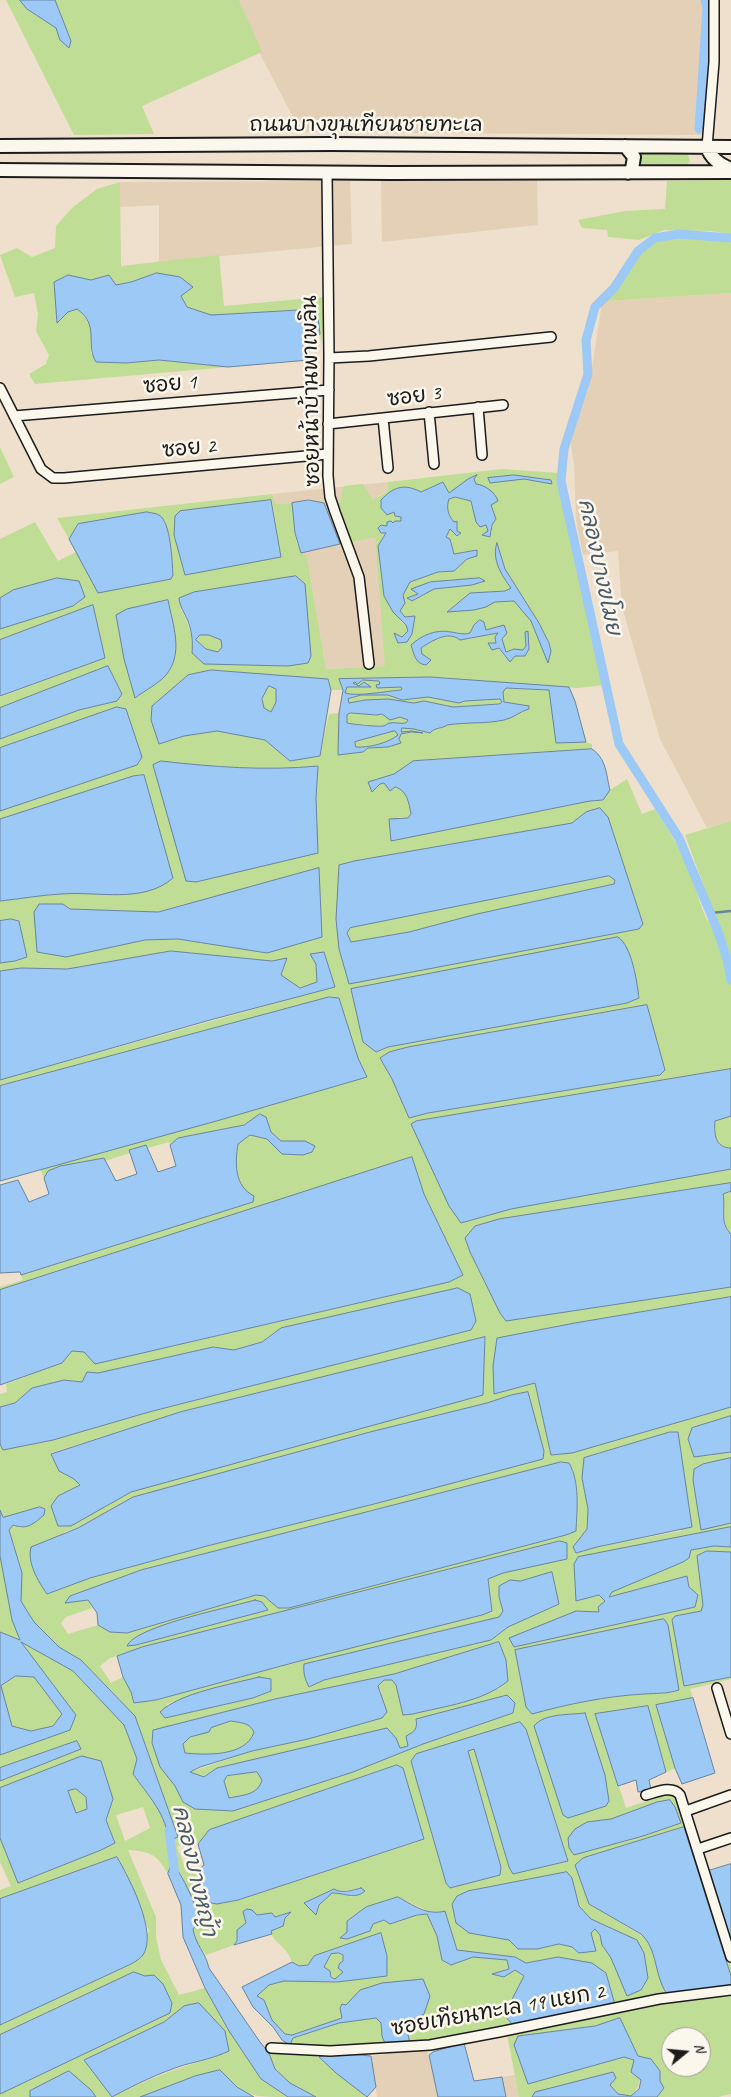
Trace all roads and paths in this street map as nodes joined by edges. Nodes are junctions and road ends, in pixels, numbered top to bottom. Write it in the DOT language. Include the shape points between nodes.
graph roads {
  1 [pos="714,0"];
  2 [pos="0,146"];
  3 [pos="625,146"];
  4 [pos="707,147"];
  5 [pos="731,148"];
  6 [pos="0,170"];
  7 [pos="731,171"];
  8 [pos="327,172"];
  9 [pos="628,173"];
  10 [pos="551,337"];
  11 [pos="329,358"];
  12 [pos="0,388"];
  13 [pos="329,390"];
  14 [pos="503,405"];
  15 [pos="478,407"];
  16 [pos="429,412"];
  17 [pos="14,416"];
  18 [pos="383,418"];
  19 [pos="328,424"];
  20 [pos="328,454"];
  21 [pos="482,455"];
  22 [pos="434,464"];
  23 [pos="388,468"];
  24 [pos="368,664"];
  25 [pos="717,1688"];
  26 [pos="728,1711"];
  27 [pos="731,1734"];
  28 [pos="646,1795"];
  29 [pos="731,1795"];
  30 [pos="686,1811"];
  31 [pos="731,1838"];
  32 [pos="698,1849"];
  33 [pos="731,1957"];
  34 [pos="731,1990"];
  35 [pos="271,2048"];
  1 -- 4 [label="street"];
  2 -- 3 [label="main road, ถนนบางขุนเทียนชายทะเล"];
  3 -- 4 [label="main road, ถนนบางขุนเทียนชายทะเล"];
  3 -- 9 [label="main road" via="634,157"];
  4 -- 5 [label="main road, ถนนบางขุนเทียนชายทะเล"];
  4 -- 7 [label="main road" via="710,156"];
  6 -- 8 [label="main road"];
  7 -- 9 [label="main road"];
  8 -- 9 [label="main road"];
  8 -- 11 [label="street, ซอยหน้าบ้านพาเพลิน"];
  10 -- 11 [label="street"];
  11 -- 13 [label="street, ซอยหน้าบ้านพาเพลิน"];
  12 -- 17 [label="street"];
  13 -- 17 [label="street, ซอย 1"];
  13 -- 19 [label="street, ซอยหน้าบ้านพาเพลิน"];
  14 -- 15 [label="street, ซอย 3"];
  15 -- 16 [label="street, ซอย 3"];
  15 -- 21 [label="street"];
  16 -- 18 [label="street, ซอย 3"];
  16 -- 22 [label="street"];
  17 -- 20 [label="street, ซอย 2" via="41,470 53,478"];
  18 -- 19 [label="street, ซอย 3"];
  18 -- 23 [label="street"];
  19 -- 20 [label="street, ซอยหน้าบ้านพาเพลิน"];
  20 -- 24 [label="street, ซอยหน้าบ้านพาเพลิน" via="330,497 359,577"];
  25 -- 26 [label="street"];
  26 -- 27 [label="street"];
  28 -- 30 [label="street" via="676,1790"];
  29 -- 30 [label="street"];
  30 -- 32 [label="street"];
  31 -- 32 [label="street"];
  32 -- 33 [label="street"];
  34 -- 35 [label="street, ซอยเทียนทะเล 19 แยก 2" via="659,1999 430,2045 330,2051"];
}
